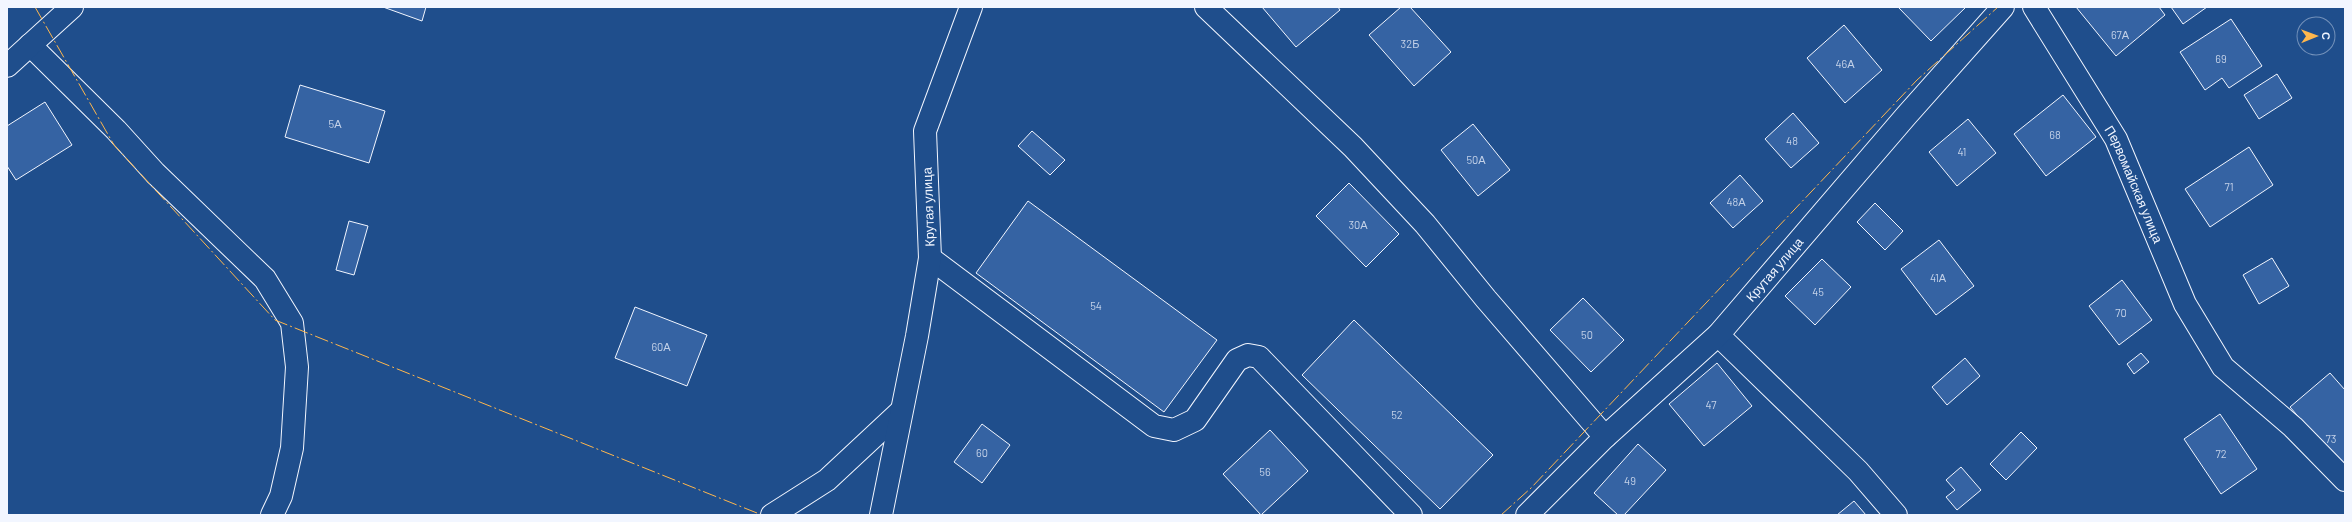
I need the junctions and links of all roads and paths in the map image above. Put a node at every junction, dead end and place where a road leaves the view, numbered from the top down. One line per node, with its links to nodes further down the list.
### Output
1 (72, 7): 6 (street)
2 (972, 7): 8 (street, Крутая улица)
3 (1206, 7): 11 (street)
4 (2004, 7): 9 (street, Крутая улица)
5 (2034, 7): 12 (street, Первомайская улица)
6 (30, 45): 7 (street); 13 (street)
7 (7, 66)
8 (930, 258): 10 (street, Крутая улица); 16 (street)
9 (1718, 335): 11 (street, Крутая улица); 18 (street)
10 (900, 412): 14 (street); 15 (street, Крутая улица)
11 (1605, 437): 17 (street, Крутая улица)
12 (2345, 480)
13 (272, 515)
14 (772, 515)
15 (881, 515)
16 (1411, 515)
17 (1527, 515)
18 (1896, 515)

